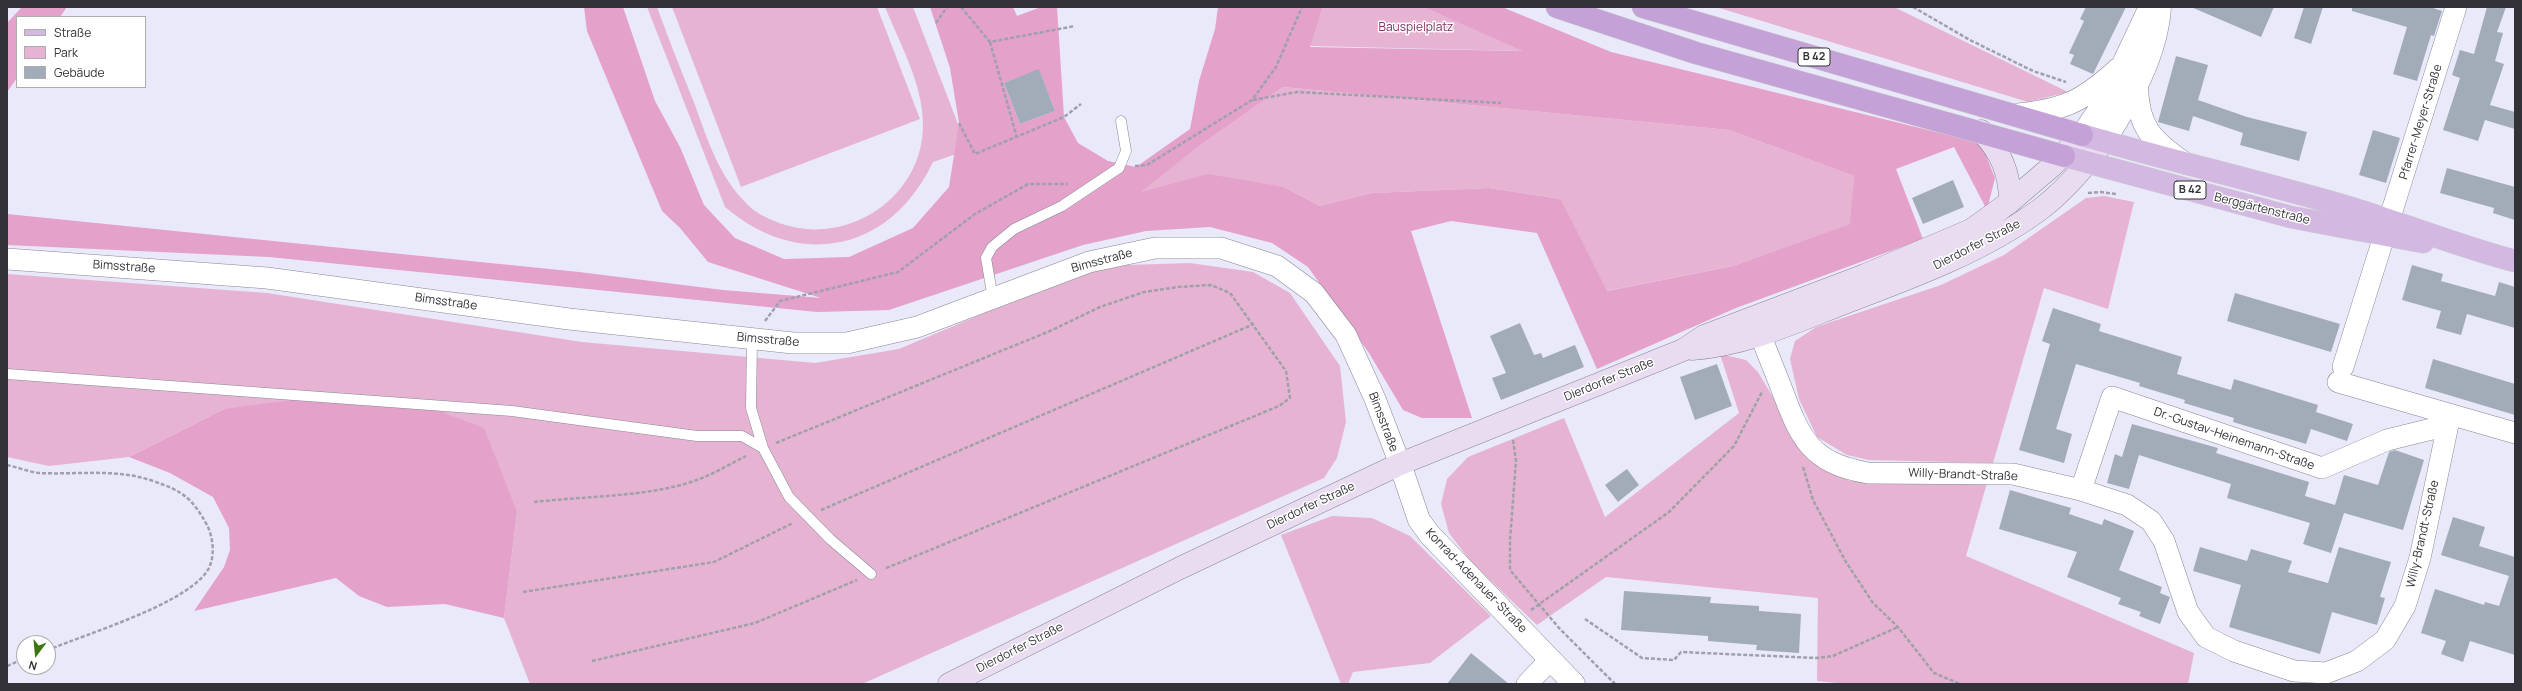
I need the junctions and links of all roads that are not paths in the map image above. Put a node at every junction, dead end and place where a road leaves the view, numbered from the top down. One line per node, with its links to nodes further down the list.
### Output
1 (1557, 7): 10 (highway, B 42)
2 (1644, 7): 8 (highway, B 42)
3 (2150, 7): 6 (street, Dierdorfer Straße)
4 (2160, 7): 7 (street, Dierdorfer Straße)
5 (2456, 7): 17 (street, Pfarrer-Meyer-Straße)
6 (2123, 65): 8 (street); 11 (street, Dierdorfer Straße)
7 (2137, 87): 12 (street, Dierdorfer Straße); 15 (street)
8 (2014, 115): 11 (highway, B 42)
9 (1121, 121): 20 (lane)
10 (1981, 131): 13 (highway, B 42); 16 (main road)
11 (2082, 135): 12 (main road, Berggärtenstraße / B 42); 13 (main road, Dierdorfer Straße)
12 (2104, 141): 14 (main road, Dierdorfer Straße); 15 (main road, Berggärtenstraße / B 42)
13 (2064, 156): 14 (main road, Berggärtenstraße / B 42); 16 (main road, Dierdorfer Straße)
14 (2089, 163): 17 (main road, Berggärtenstraße / B 42); 21 (main road, Dierdorfer Straße)
15 (2185, 163): 17 (main road, Berggärtenstraße / B 42)
16 (2010, 202): 21 (main road, Dierdorfer Straße)
17 (2388, 228): 19 (main road, Berggärtenstraße / B 42); 24 (street)
18 (7, 259): 22 (street, Bimsstraße)
19 (2515, 261)
20 (993, 299): 22 (street, Bimsstraße); 27 (street, Bimsstraße)
21 (1757, 326): 27 (main road, Dierdorfer Straße); 28 (street, Willy-Brandt-Straße)
22 (752, 338): 26 (lane)
23 (7, 374): 26 (lane)
24 (2449, 420): 25 (street); 28 (street, Dr.-Gustav-Heinemann-Straße); 28 (street, Willy-Brandt-Straße)
25 (2515, 433)
26 (763, 448): 29 (lane)
27 (1400, 464): 30 (street, Konrad-Adenauer-Straße); 31 (main road, Dierdorfer Straße)
28 (2081, 490)
29 (871, 574)
30 (1550, 660): 32 (street); 33 (street, Konrad-Adenauer-Straße)
31 (949, 684)
32 (1527, 684)
33 (1574, 684)

